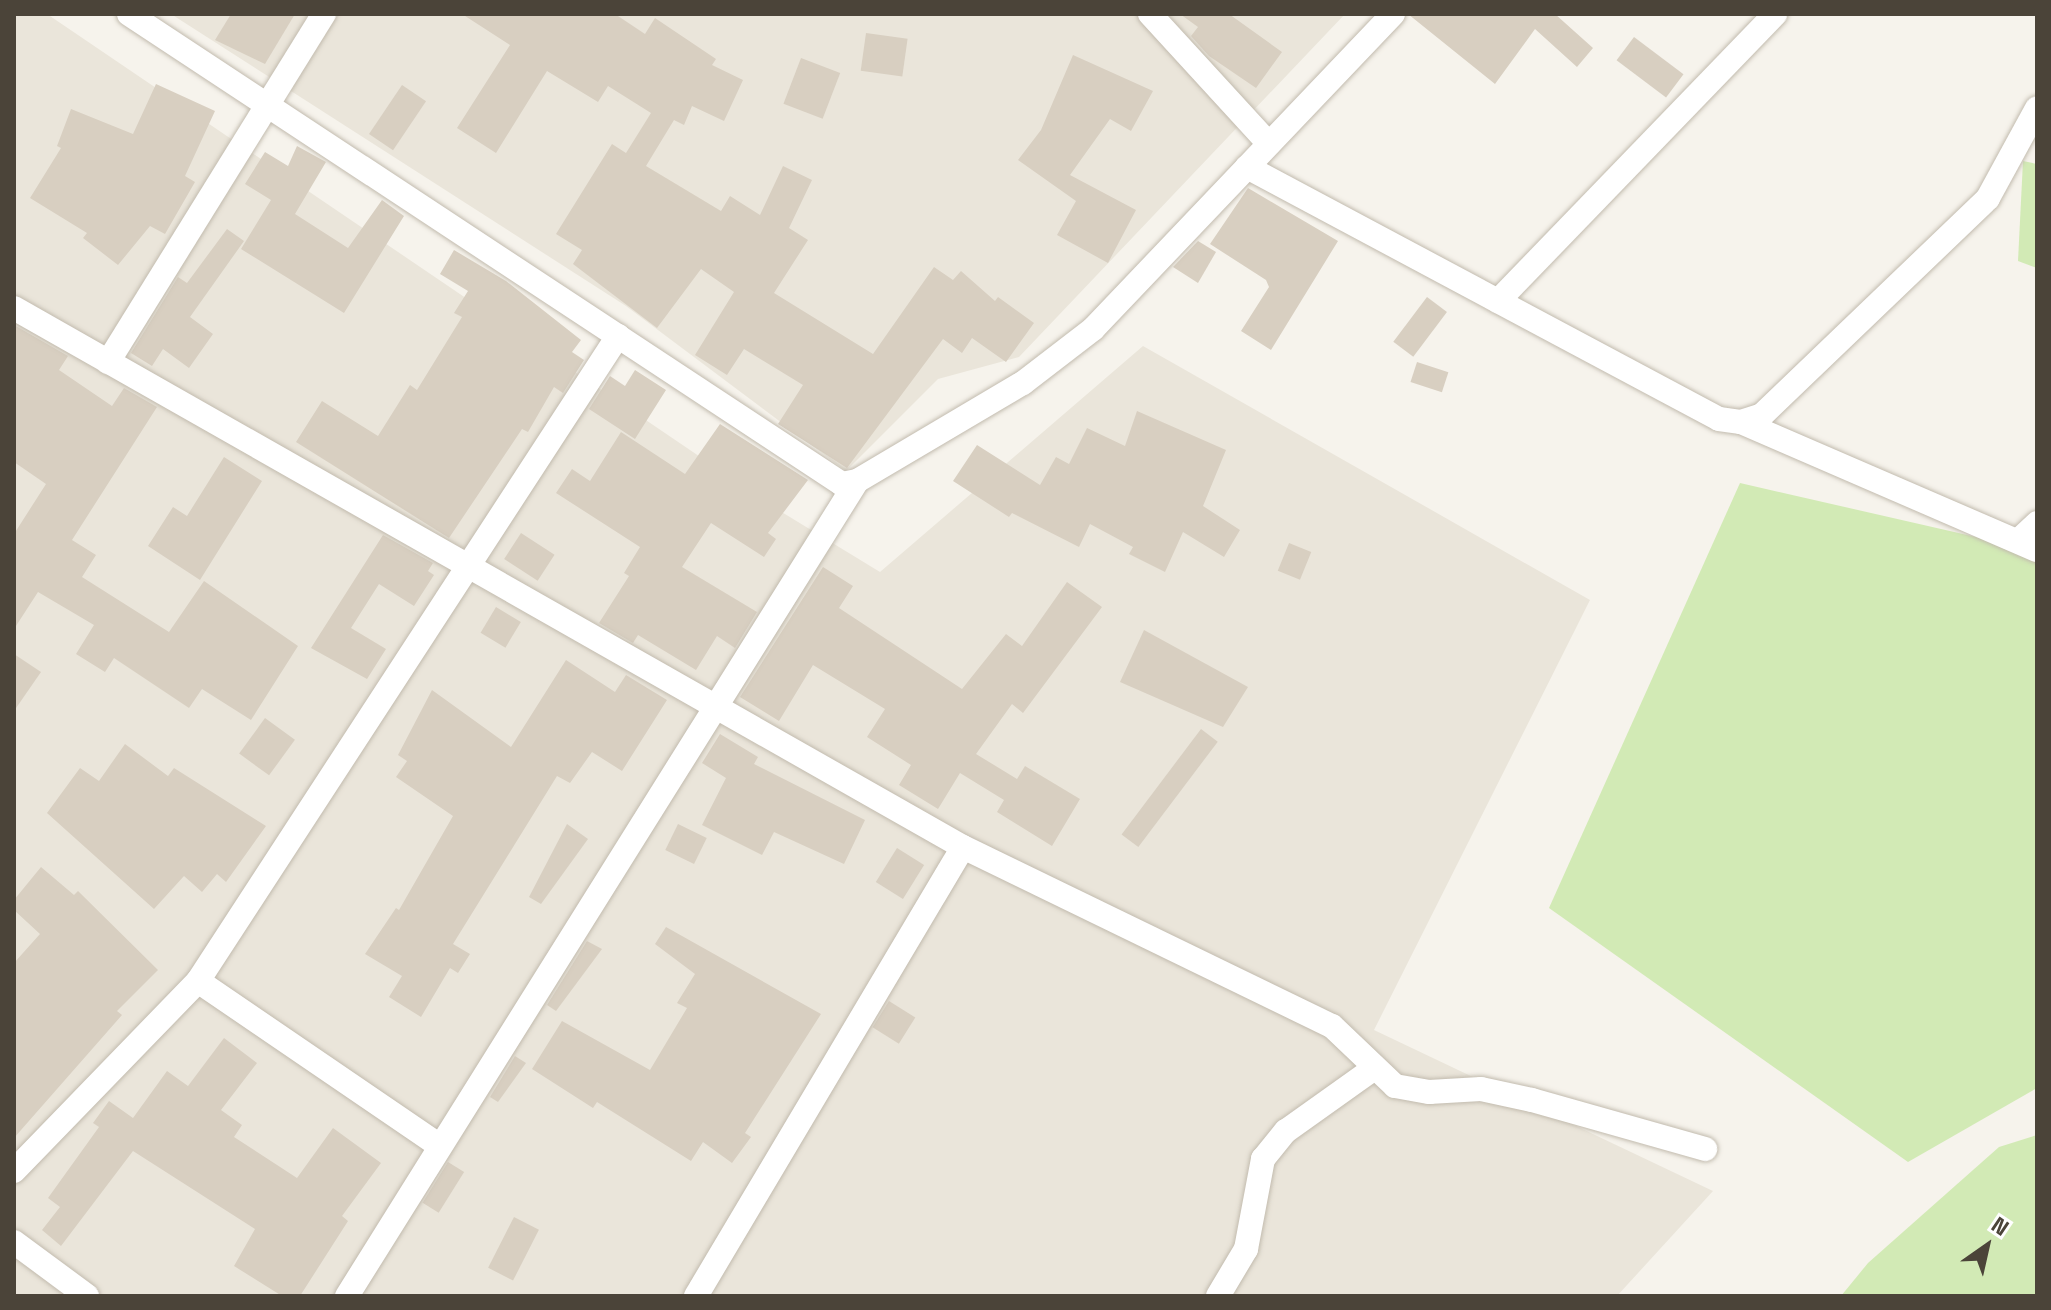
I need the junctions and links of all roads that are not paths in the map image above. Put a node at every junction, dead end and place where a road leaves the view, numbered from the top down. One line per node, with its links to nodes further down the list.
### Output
1 (129, 14): 6 (street)
2 (324, 14): 6 (street)
3 (1150, 14): 8 (street)
4 (1393, 14): 8 (street)
5 (1775, 14): 10 (street)
6 (271, 106): 12 (street); 13 (street)
7 (2037, 108): 14 (street)
8 (1269, 144): 9 (street)
9 (1247, 167): 10 (street); 15 (street)
10 (1498, 301): 14 (street)
11 (14, 308): 13 (street)
12 (618, 336): 15 (street); 17 (street)
13 (108, 362): 17 (street)
14 (1741, 422): 16 (street)
15 (857, 481): 18 (street)
16 (2031, 538)
17 (467, 565): 18 (street); 20 (street)
18 (713, 708): 19 (street); 22 (street)
19 (963, 847): 21 (street); 28 (street)
20 (198, 981): 22 (street); 24 (street)
21 (1373, 1069): 23 (street); 29 (street)
22 (438, 1145): 27 (street)
23 (1705, 1149)
24 (14, 1171)
25 (14, 1242): 26 (street)
26 (87, 1296)
27 (347, 1296)
28 (696, 1296)
29 (1218, 1296)

